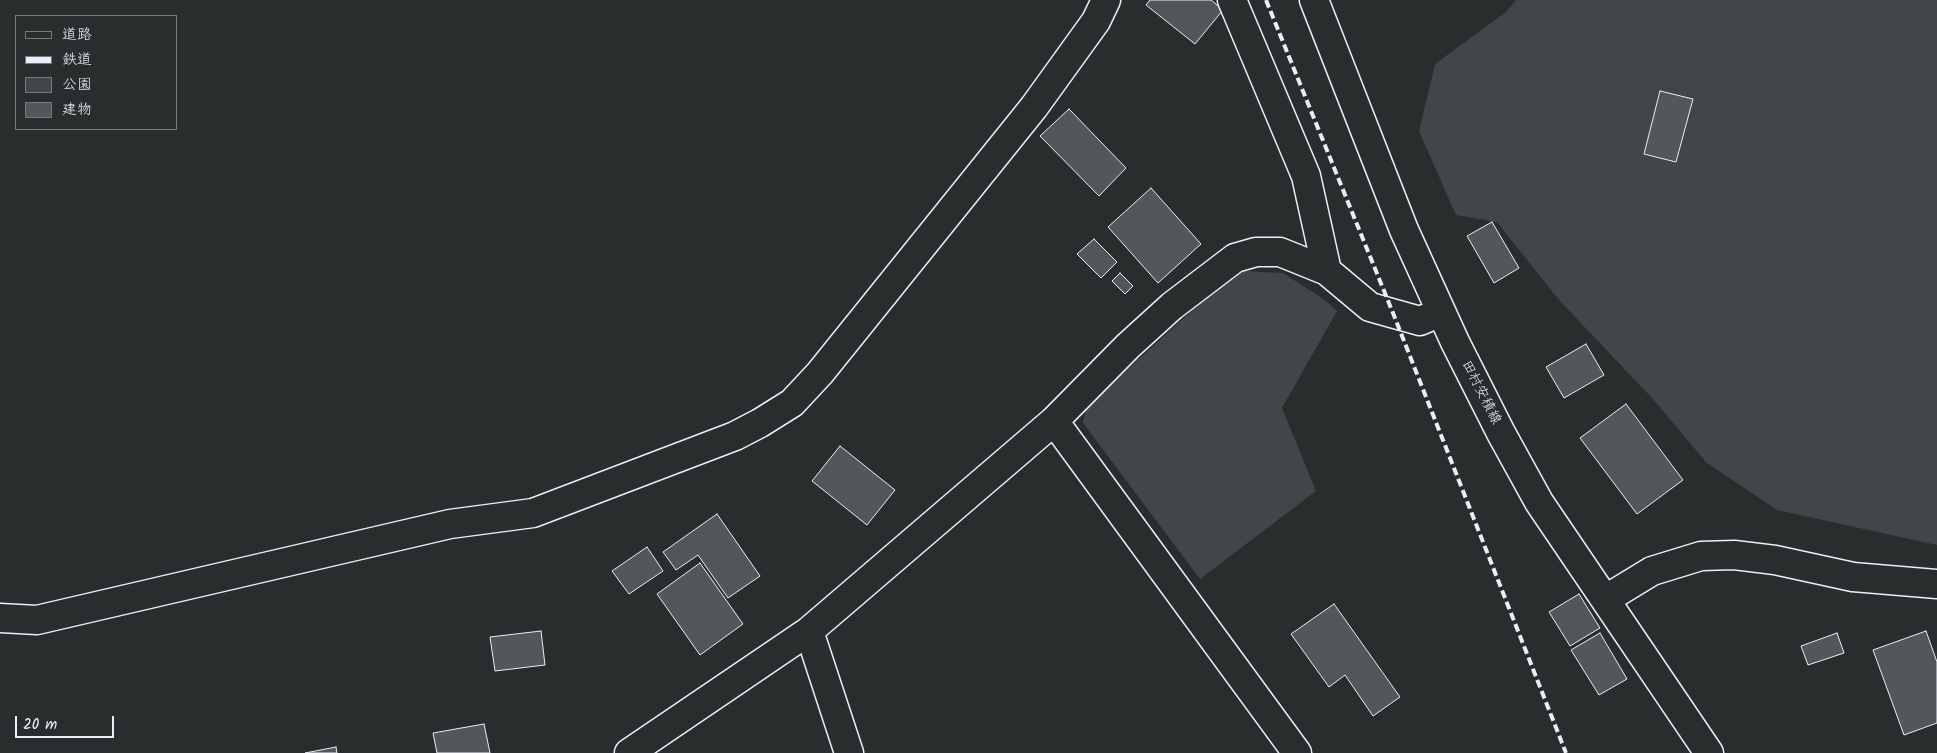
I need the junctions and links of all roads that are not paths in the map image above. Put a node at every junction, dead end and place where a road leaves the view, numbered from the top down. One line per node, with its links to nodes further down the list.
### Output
1 (1106, 0): 9 (street)
2 (1232, 0): 4 (street)
3 (1314, 0): 5 (street, 田村安積線)
4 (1327, 271): 5 (street); 6 (street)
5 (1441, 312): 8 (street, 田村安積線)
6 (1054, 421): 10 (street); 13 (street)
7 (1937, 584): 8 (street)
8 (1606, 599): 14 (street, 田村安積線)
9 (0, 618)
10 (809, 631): 11 (street); 12 (street)
11 (629, 753)
12 (850, 753)
13 (1297, 753)
14 (1709, 753)

